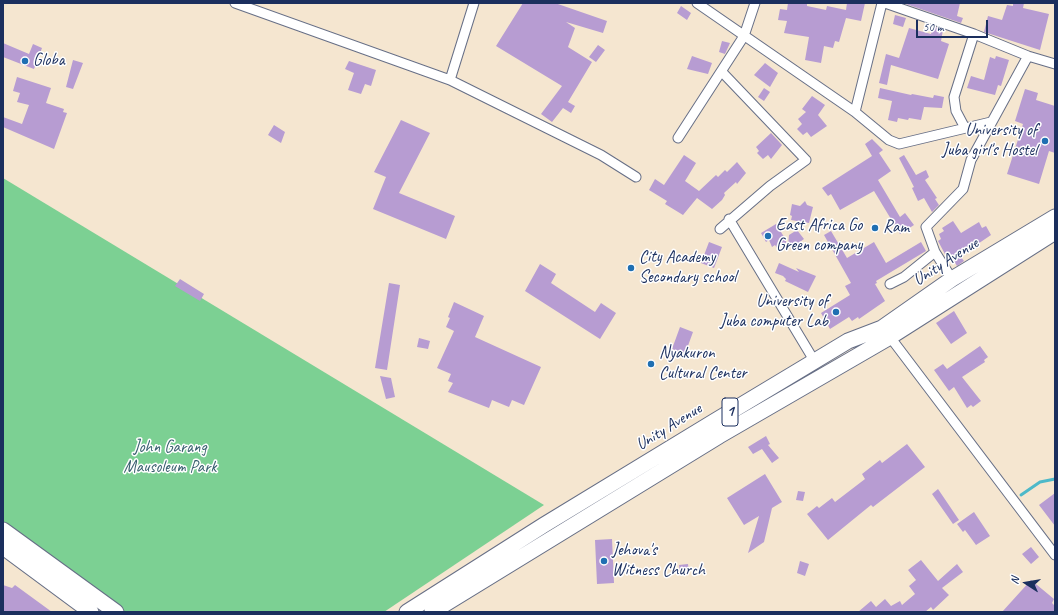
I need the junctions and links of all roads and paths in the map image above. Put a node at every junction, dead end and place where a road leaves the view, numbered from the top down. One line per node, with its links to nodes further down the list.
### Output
1 (235, 3): 12 (street)
2 (474, 3): 12 (street)
3 (697, 3): 8 (street)
4 (755, 3): 8 (street)
5 (882, 3): 13 (street)
6 (885, 3): 7 (street)
7 (974, 34): 9 (street); 15 (street)
8 (744, 36): 11 (street); 13 (street)
9 (1028, 56): 10 (street); 14 (street)
10 (1055, 64)
11 (722, 72): 16 (street); 19 (street)
12 (450, 80): 17 (street)
13 (855, 112): 15 (street)
14 (991, 122): 15 (street); 22 (street)
15 (966, 128)
16 (678, 138)
17 (636, 177)
18 (1055, 217): 23 (main road, Unity Avenue / 1)
19 (729, 220): 20 (street); 26 (street)
20 (720, 228)
21 (1055, 232): 25 (main road, Unity Avenue / 1)
22 (935, 252): 23 (street); 24 (street)
23 (952, 279): 25 (main road, Unity Avenue / 1)
24 (890, 284)
25 (886, 332): 26 (main road, Unity Avenue / 1); 29 (street); 33 (main road, Unity Avenue / 1)
26 (815, 362): 32 (main road, Unity Avenue / 1)
27 (3, 530): 31 (main road)
28 (3, 547): 30 (main road)
29 (1055, 555)
30 (91, 612)
31 (116, 612)
32 (407, 612)
33 (432, 612)

